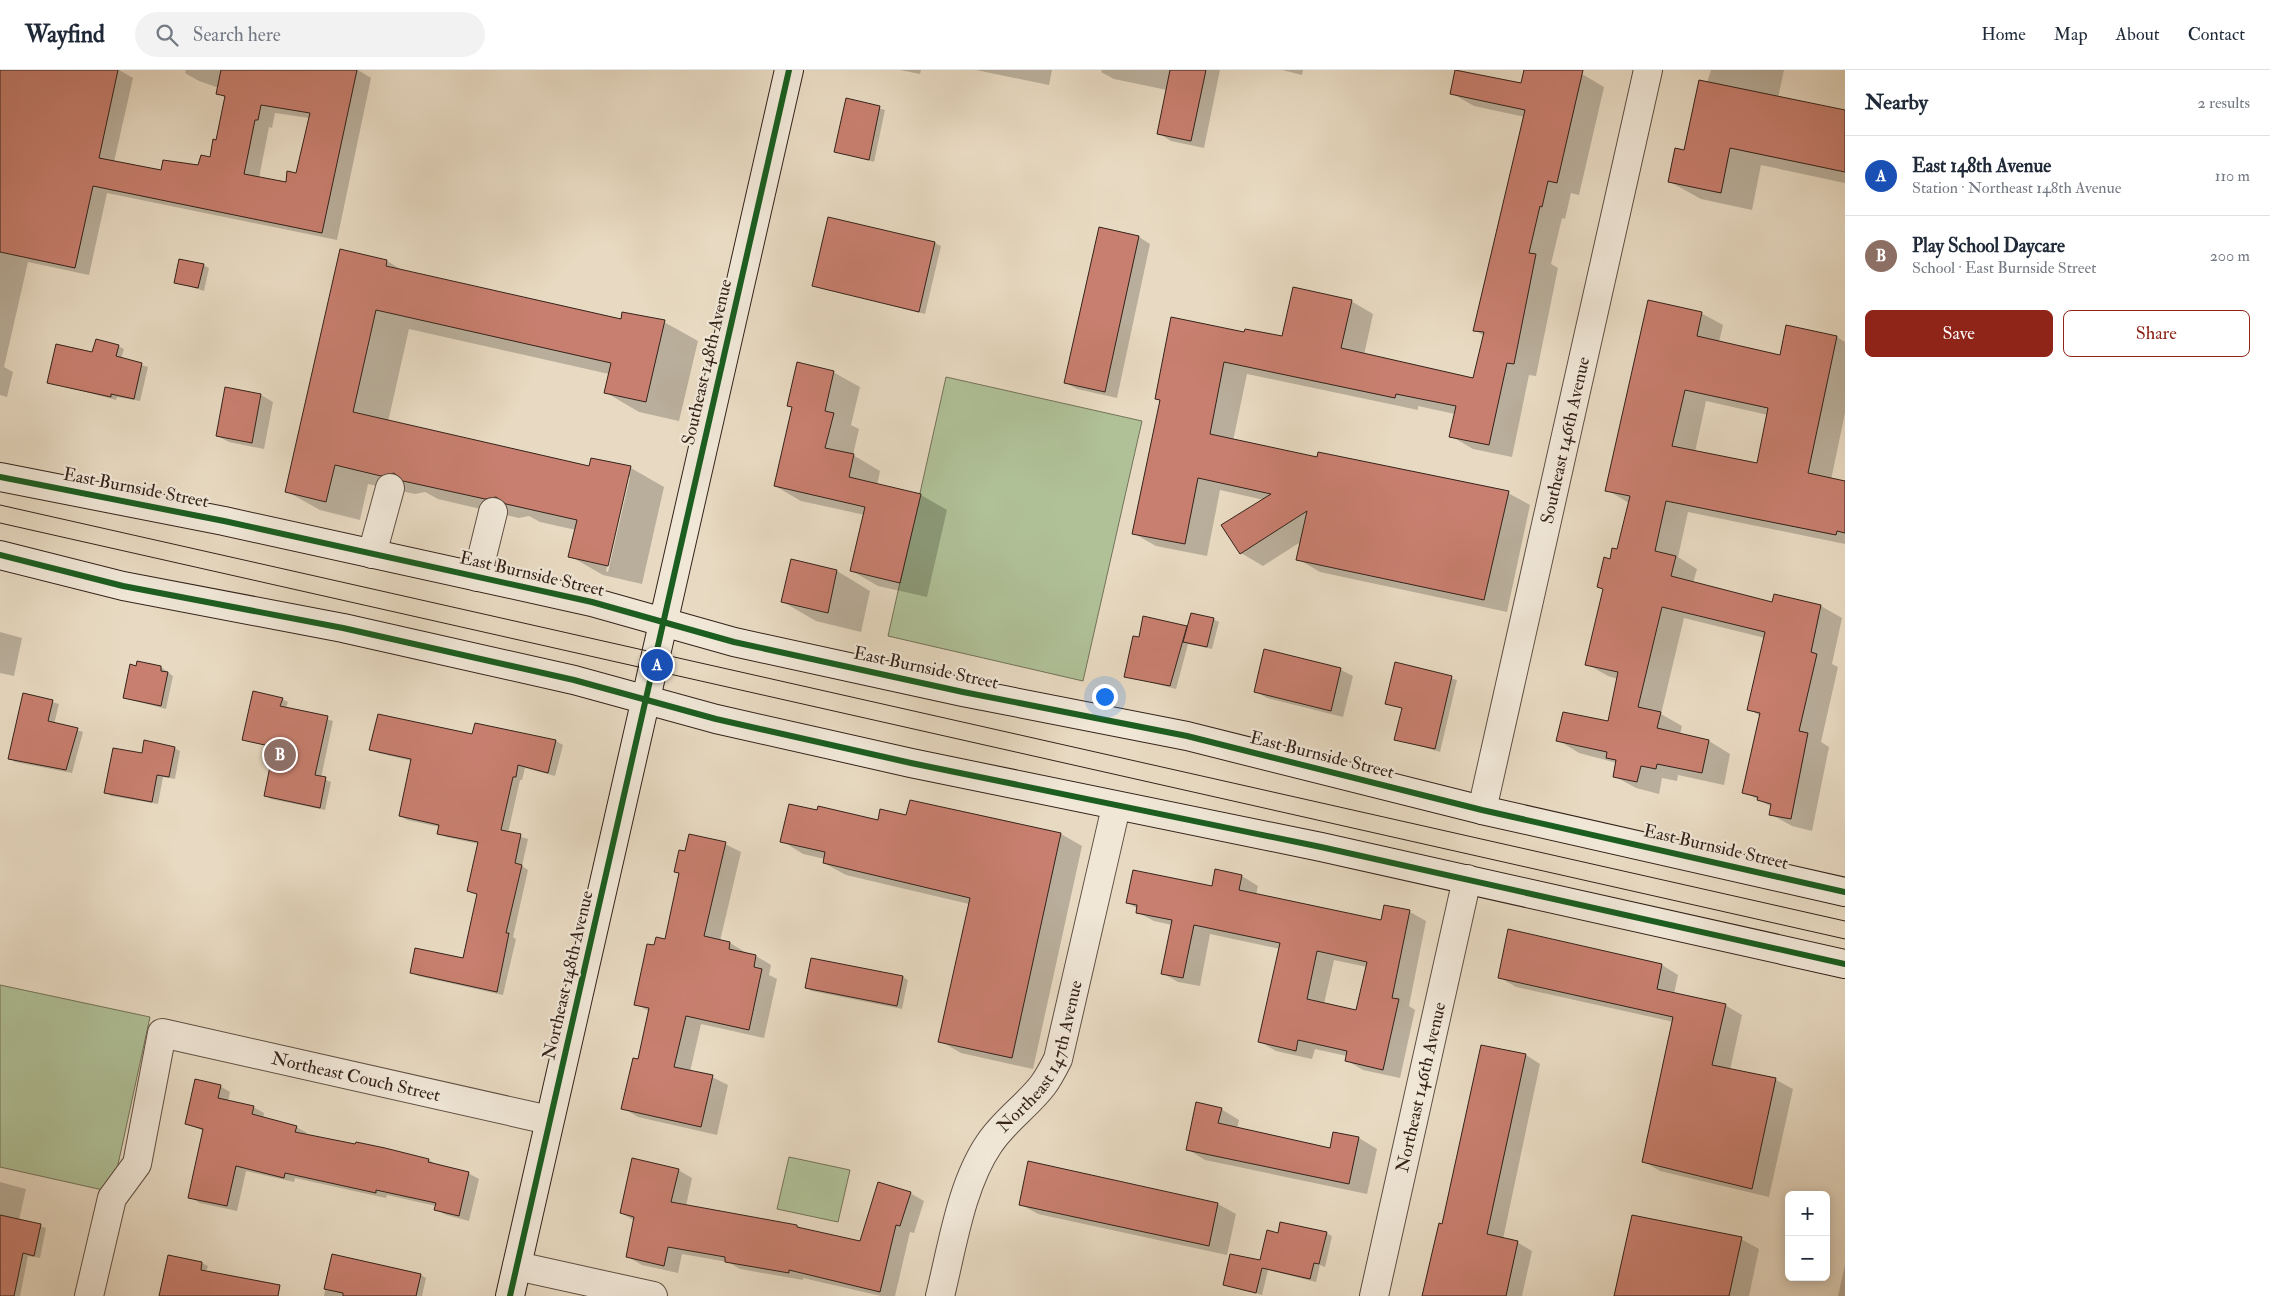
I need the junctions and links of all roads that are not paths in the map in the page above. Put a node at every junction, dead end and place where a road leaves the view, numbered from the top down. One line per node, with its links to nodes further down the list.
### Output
1 (789, 70): 9 (street, Southeast 148th Avenue)
2 (1648, 70): 13 (street, Southeast 146th Avenue)
3 (0, 477): 7 (street, East Burnside Street)
4 (390, 488): 7 (street)
5 (493, 512): 8 (street)
6 (0, 554): 11 (street)
7 (372, 554): 8 (street, East Burnside Street)
8 (477, 577): 9 (street, East Burnside Street)
9 (662, 622): 10 (street, Southeast 148th Avenue); 13 (street, East Burnside Street)
10 (654, 660): 11 (street, Northeast 148th Avenue)
11 (645, 700): 12 (street); 17 (street, Northeast 148th Avenue)
12 (1116, 807): 14 (street); 22 (street, Northeast 147th Avenue)
13 (1482, 810): 15 (street, East Burnside Street)
14 (1467, 879): 16 (street); 23 (street, Northeast 146th Avenue)
15 (1845, 892)
16 (1845, 964)
17 (549, 1120): 18 (street, Northeast 148th Avenue); 19 (street, Northeast Couch Street)
18 (517, 1266): 20 (street, Northeast 148th Avenue); 21 (street)
19 (89, 1296)
20 (510, 1296)
21 (652, 1296)
22 (940, 1296)
23 (1374, 1296)

